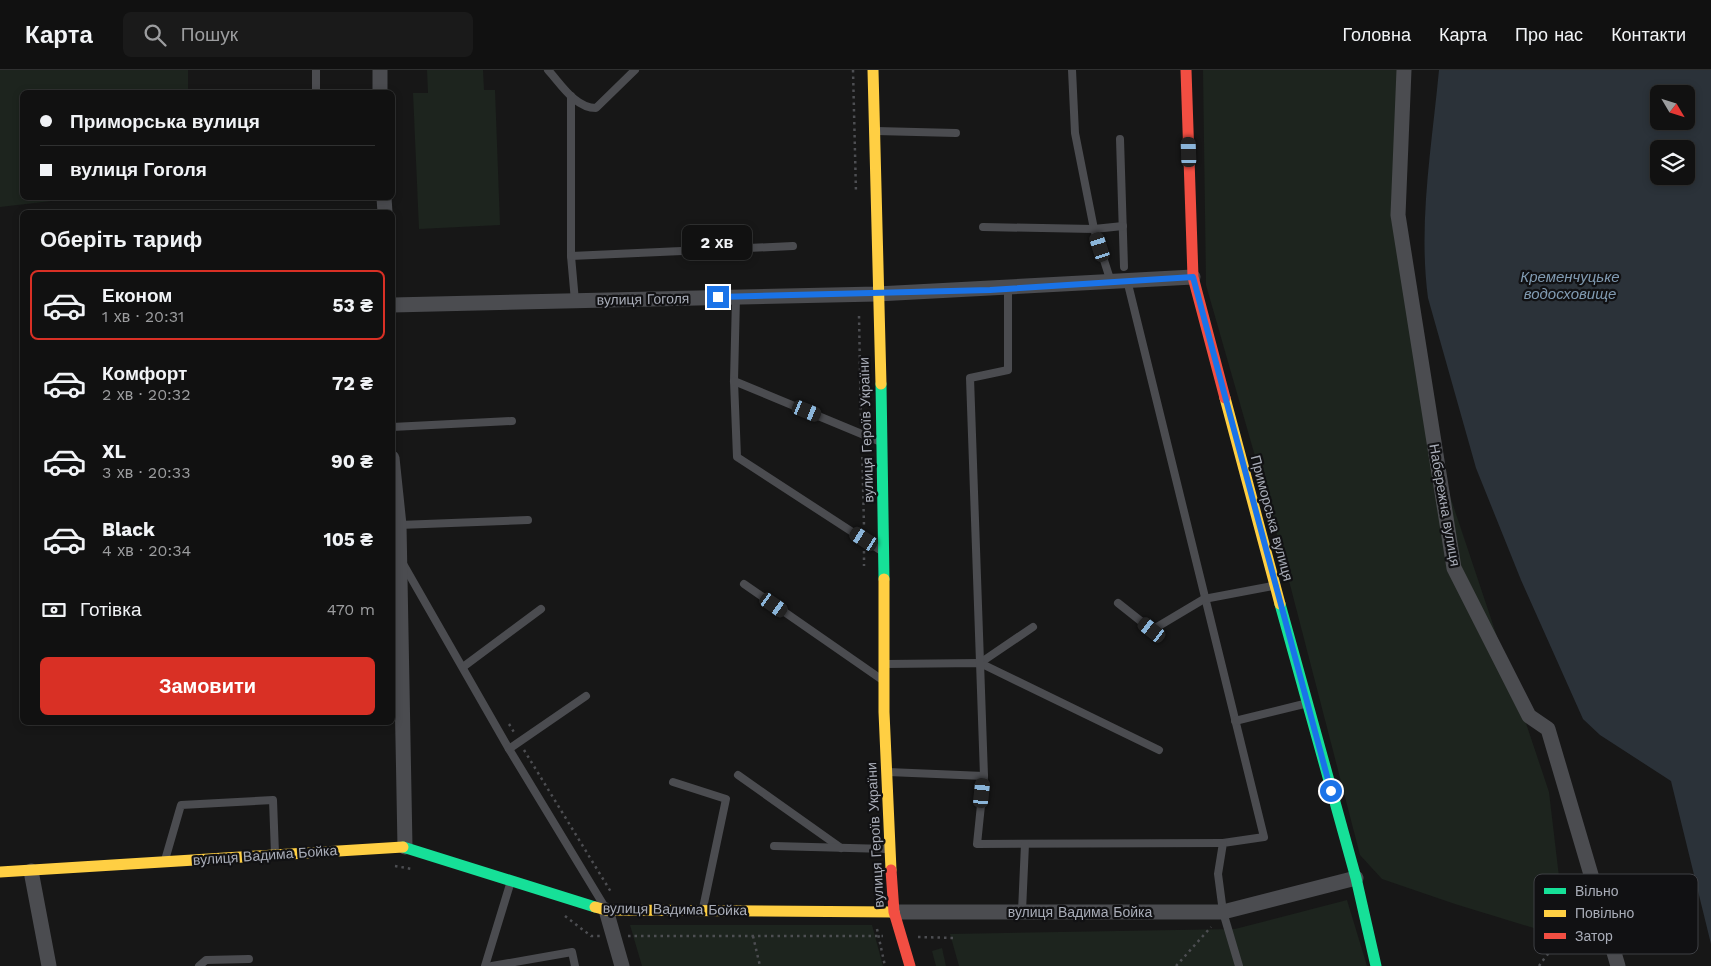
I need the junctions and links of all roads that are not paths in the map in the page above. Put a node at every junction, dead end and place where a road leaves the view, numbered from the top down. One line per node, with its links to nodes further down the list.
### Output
1 (316, 70): 9 (lane)
2 (380, 70): 10 (street)
3 (548, 70): 11 (lane)
4 (636, 70): 11 (lane)
5 (873, 70): 12 (street, вулиця Героїв України)
6 (1072, 70): 17 (lane)
7 (1186, 70): 21 (street, Приморська вулиця)
8 (1404, 70): 66 (street, Набережна вулиця)
9 (316, 90)
10 (380, 90)
11 (571, 96): 19 (lane)
12 (876, 131): 13 (lane); 24 (street, вулиця Героїв України)
13 (956, 133)
14 (1120, 139): 15 (lane)
15 (1123, 226): 17 (lane); 20 (lane)
16 (983, 227): 17 (lane)
17 (1094, 229): 22 (lane)
18 (794, 246): 19 (lane)
19 (572, 256): 26 (lane)
20 (1125, 274): 21 (street, вулиця Гоголя); 22 (street, вулиця Гоголя); 39 (lane)
21 (1193, 277): 38 (street, Приморська вулиця)
22 (1111, 282): 23 (street, вулиця Гоголя)
23 (1008, 289): 24 (street, вулиця Гоголя); 43 (lane)
24 (876, 294): 25 (street, вулиця Гоголя); 31 (street, вулиця Героїв України)
25 (736, 297): 26 (street, вулиця Гоголя); 28 (lane)
26 (575, 301): 27 (street, вулиця Гоголя)
27 (395, 305)
28 (734, 381): 31 (lane); 35 (lane)
29 (512, 421): 30 (lane)
30 (395, 427)
31 (883, 442): 35 (street, вулиця Героїв України)
32 (395, 492): 34 (street)
33 (528, 520): 34 (lane)
34 (398, 526): 36 (street)
35 (884, 552): 44 (street, вулиця Героїв України)
36 (395, 554): 45 (lane); 59 (street)
37 (744, 584): 46 (lane)
38 (1275, 586): 39 (lane); 48 (street, Приморська вулиця)
39 (1204, 599): 40 (lane); 49 (lane)
40 (1118, 603)
41 (541, 609): 45 (lane)
42 (1033, 627): 43 (lane)
43 (980, 663): 44 (lane); 51 (lane); 54 (lane)
44 (884, 664): 46 (street, вулиця Героїв України)
45 (462, 667): 50 (lane)
46 (884, 682): 52 (street, вулиця Героїв України)
47 (586, 696): 50 (lane)
48 (1306, 703): 49 (lane); 67 (street, Приморська вулиця)
49 (1235, 721): 56 (lane)
50 (509, 749): 69 (lane)
51 (1159, 750)
52 (886, 772): 54 (lane); 61 (street, вулиця Героїв України)
53 (738, 775): 60 (lane)
54 (984, 776): 57 (lane)
55 (673, 782): 70 (lane)
56 (1223, 843): 57 (lane); 73 (lane)
57 (1025, 844): 71 (lane)
58 (774, 846): 60 (lane)
59 (405, 847): 62 (street, вулиця Вадима Бойка); 68 (street, вулиця Вадима Бойка)
60 (841, 848): 61 (lane)
61 (889, 849): 72 (street, вулиця Героїв України)
62 (275, 854): 63 (street, вулиця Вадима Бойка); 63 (lane)
63 (165, 862): 64 (street, вулиця Вадима Бойка)
64 (31, 871): 65 (street, вулиця Вадима Бойка); 76 (street)
65 (0, 872)
66 (1591, 874)
67 (1356, 878): 73 (street, вулиця Вадима Бойка); 84 (street, Приморська вулиця)
68 (512, 879): 69 (street, вулиця Вадима Бойка); 78 (lane)
69 (606, 910): 70 (street, вулиця Вадима Бойка); 81 (street)
70 (702, 910): 72 (street, вулиця Вадима Бойка)
71 (1022, 911): 72 (street, вулиця Вадима Бойка); 73 (street, вулиця Вадима Бойка)
72 (894, 912): 82 (street, вулиця Героїв України)
73 (1223, 912): 83 (lane)
74 (1614, 954): 85 (street, Набережна вулиця)
75 (248, 959): 77 (lane)
76 (49, 966)
77 (199, 966)
78 (485, 966)
79 (492, 966): 80 (lane)
80 (575, 966)
81 (622, 966)
82 (910, 966)
83 (1238, 966)
84 (1376, 966)
85 (1618, 966)

